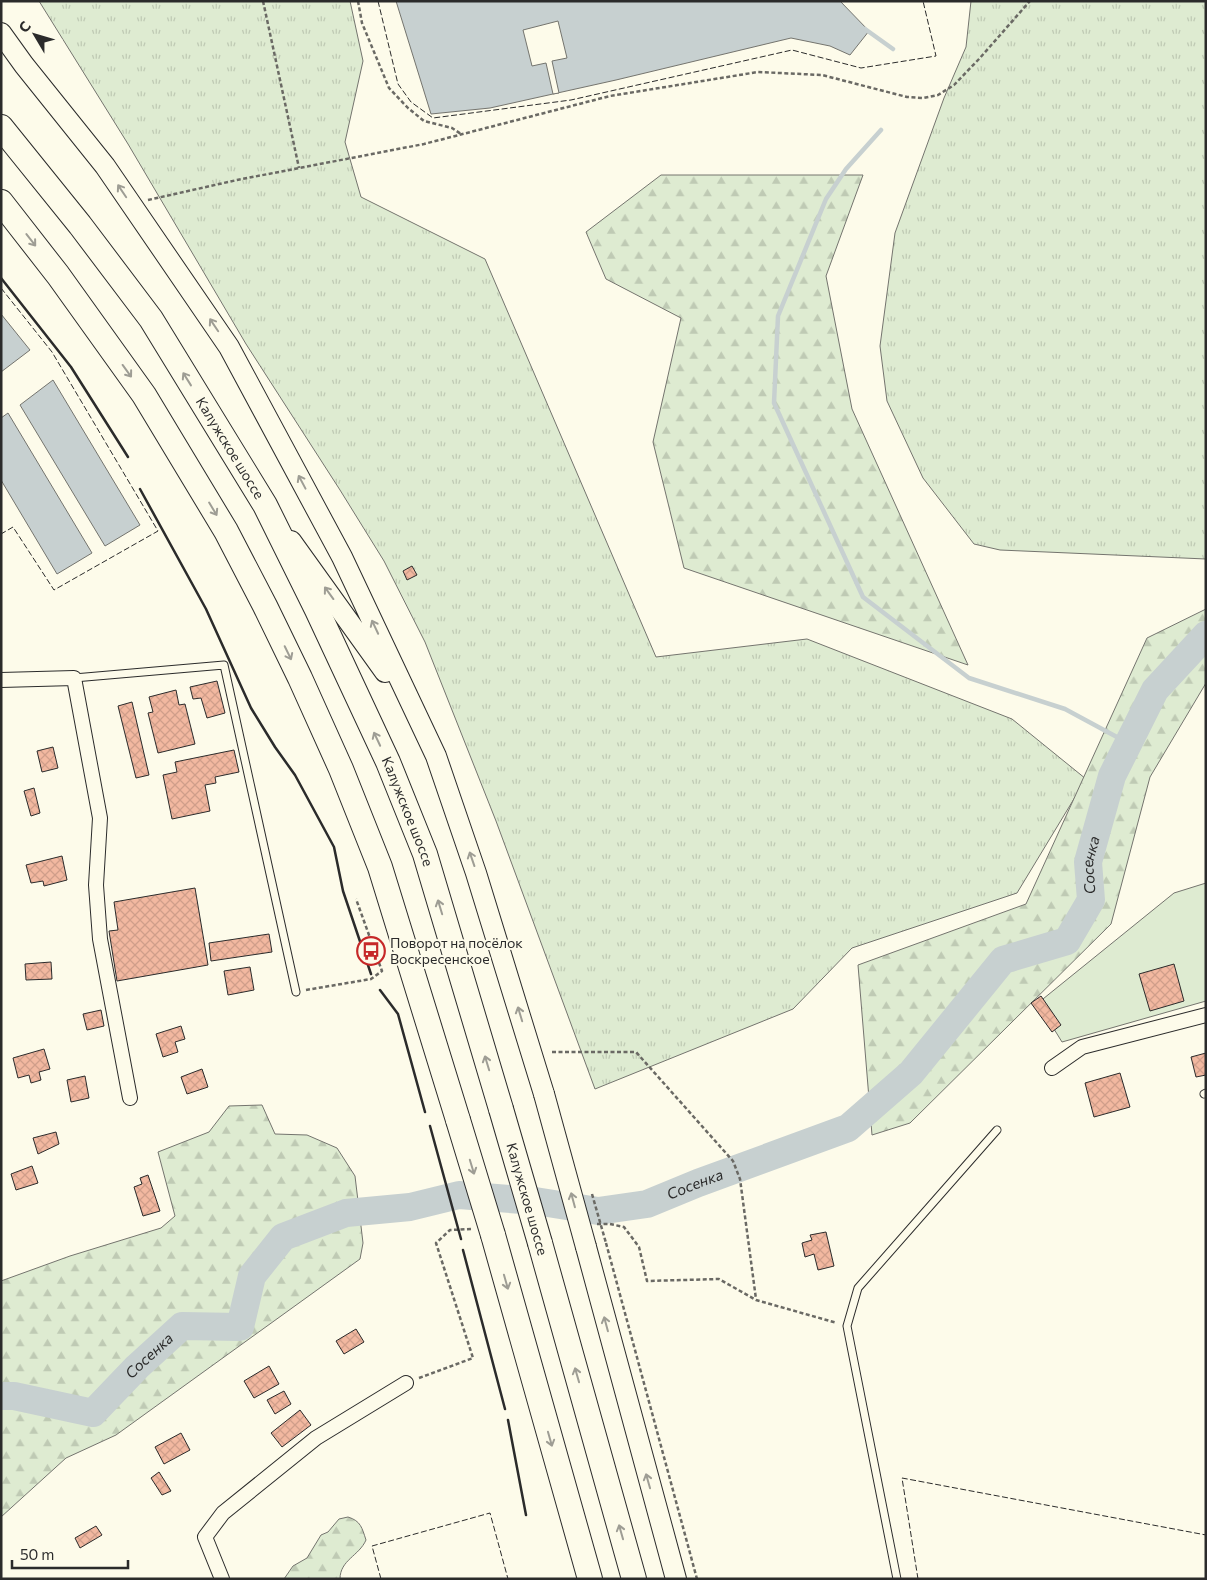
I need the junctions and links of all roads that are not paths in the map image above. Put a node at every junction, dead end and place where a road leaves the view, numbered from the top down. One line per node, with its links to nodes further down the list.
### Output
1 (1, 33): 7 (main road, one-way to 1)
2 (1, 127): 4 (highway, Калужское шоссе, one-way to 2)
3 (1, 202): 15 (highway, one-way to 15, bridge)
4 (265, 505): 7 (main road, one-way to 4); 16 (highway, Калужское шоссе, one-way to 4, bridge)
5 (74, 678): 6 (street); 8 (lane); 11 (street)
6 (1, 680)
7 (418, 718): 17 (main road, one-way to 7, bridge)
8 (296, 992)
9 (1206, 1015): 10 (street)
10 (1052, 1068)
11 (130, 1098)
12 (997, 1130): 18 (lane)
13 (406, 1383): 14 (street)
14 (222, 1579)
15 (590, 1579)
16 (634, 1579)
17 (676, 1579)
18 (897, 1579)

